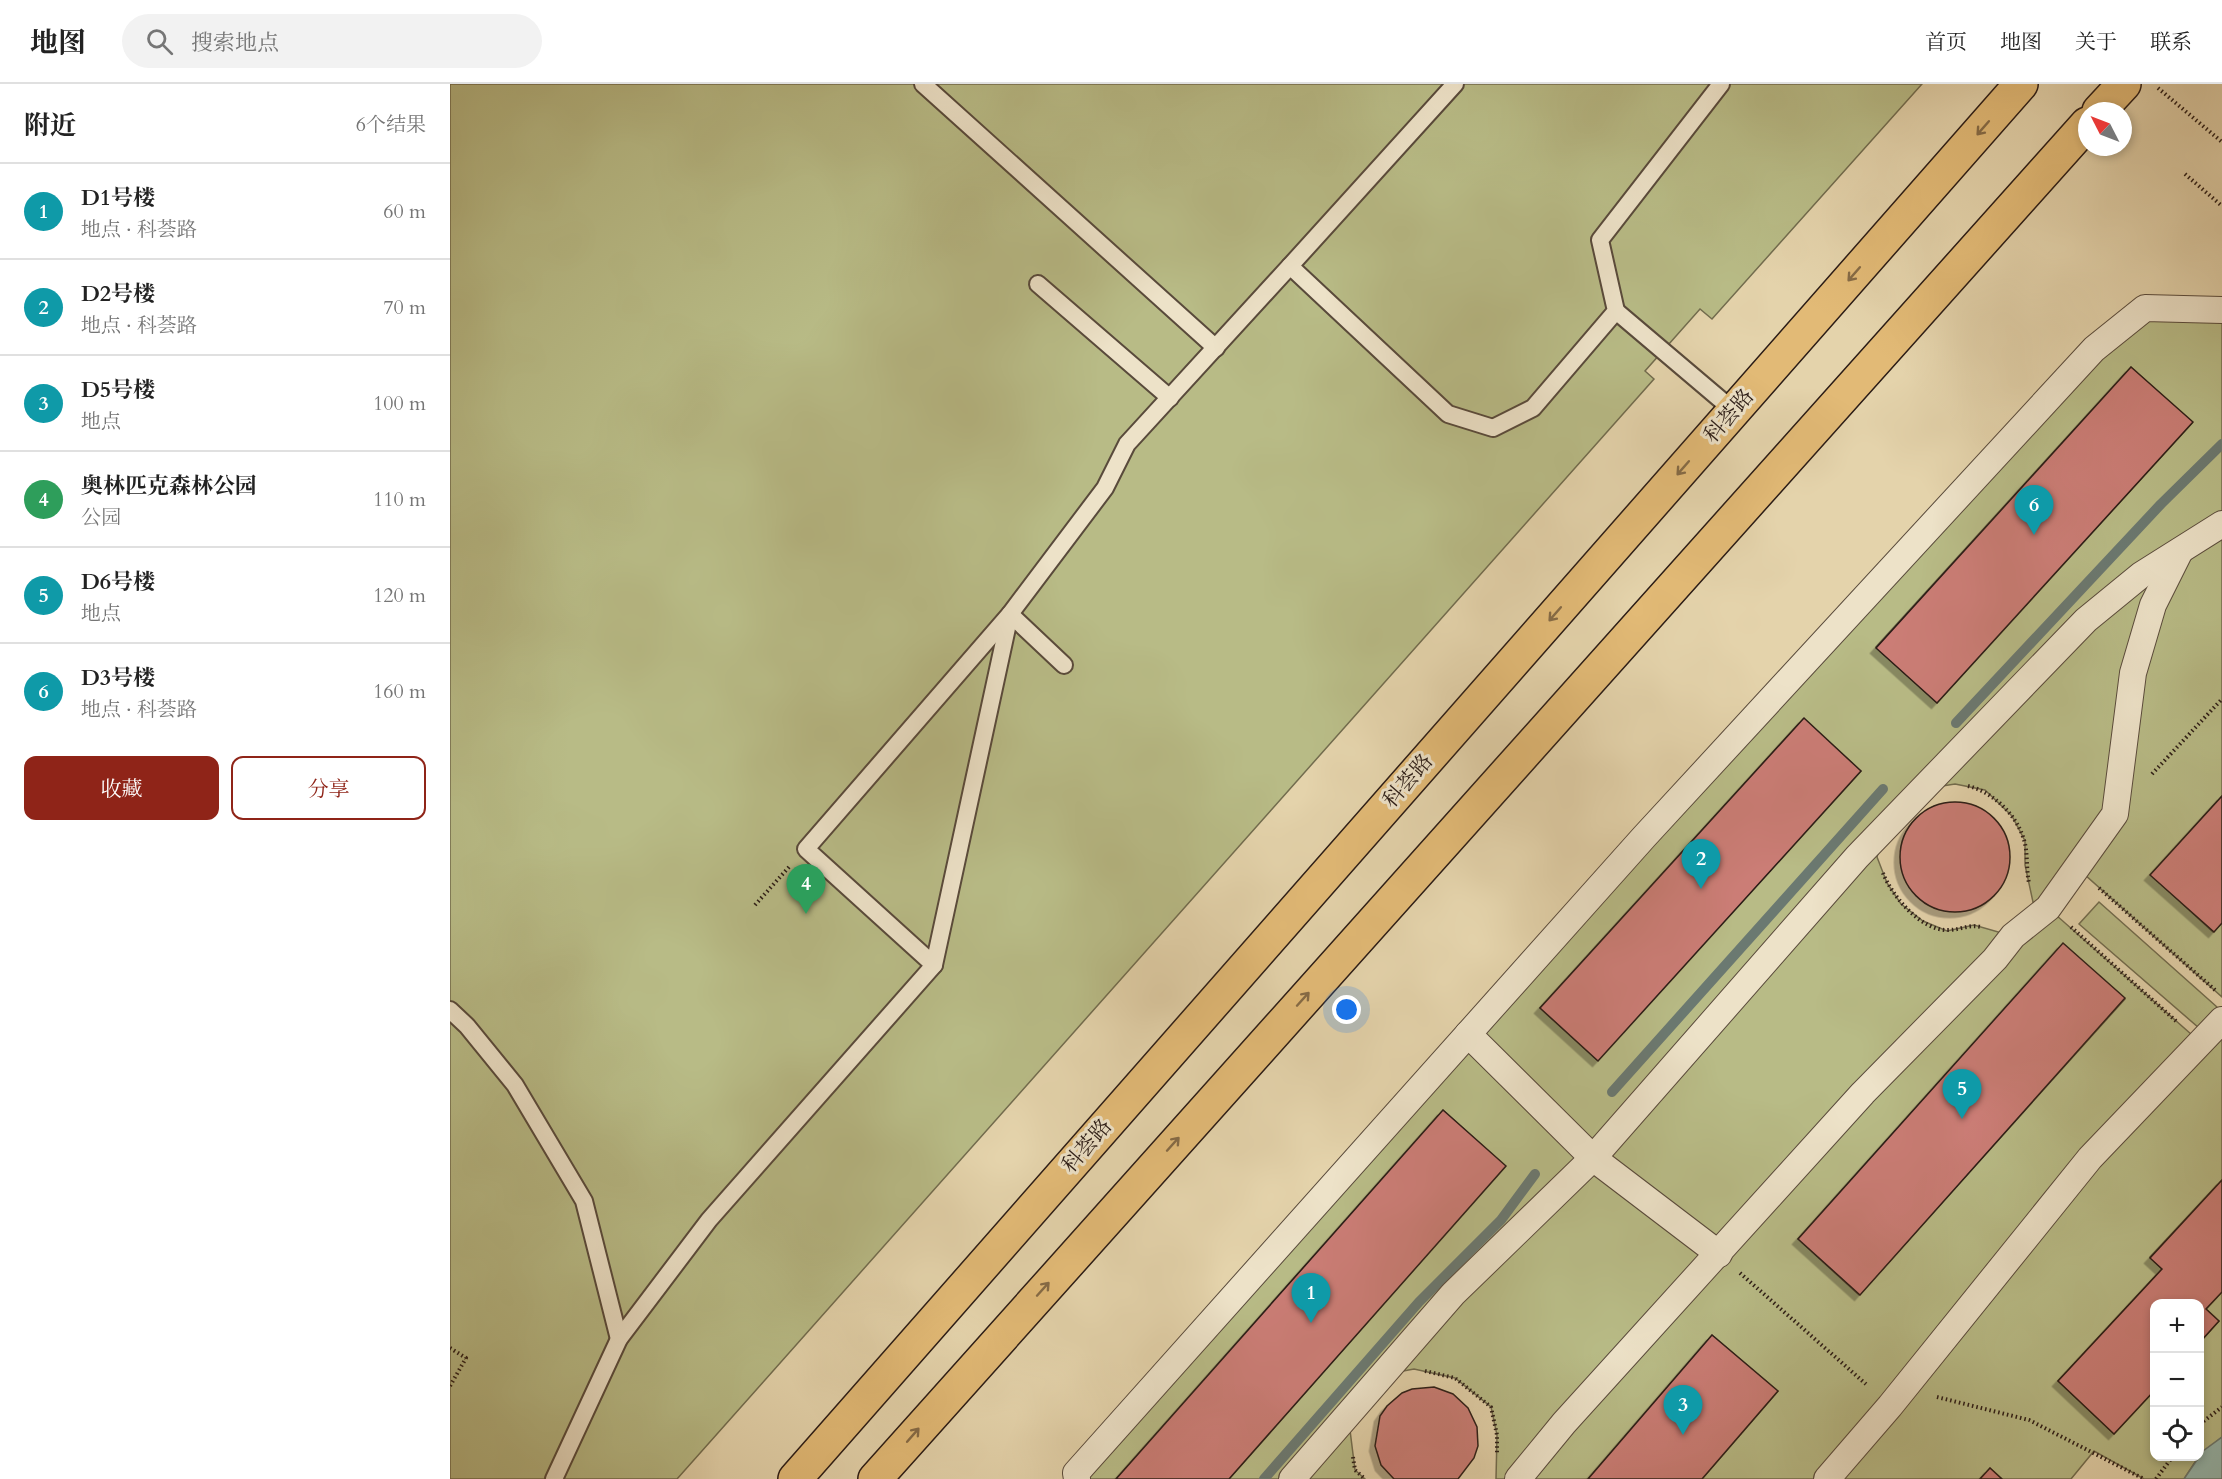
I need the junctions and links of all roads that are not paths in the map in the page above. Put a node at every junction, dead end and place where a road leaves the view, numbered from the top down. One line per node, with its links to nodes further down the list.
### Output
1 (923, 84): 12 (lane)
2 (1455, 84): 8 (lane)
3 (1721, 84): 11 (lane)
4 (2021, 84): 14 (main road, 科荟路, one-way to 14)
5 (2124, 84): 6 (main road)
6 (2107, 102)
7 (2078, 134): 28 (main road, one-way to 7)
8 (1290, 266): 11 (lane); 12 (lane)
9 (1038, 284): 13 (lane)
10 (2222, 310): 22 (street)
11 (1616, 311): 14 (lane)
12 (1216, 348): 13 (lane)
13 (1170, 398): 17 (lane)
14 (1734, 411): 27 (main road, 科荟路, one-way to 27)
15 (2222, 524): 16 (street)
16 (2180, 551): 23 (street); 24 (street)
17 (1010, 614): 18 (lane); 19 (lane); 19 (lane)
18 (1064, 666)
19 (934, 965): 25 (lane)
20 (450, 1010): 25 (lane)
21 (2222, 1020): 32 (street)
22 (1468, 1034): 23 (street); 29 (street)
23 (1593, 1158): 24 (street); 30 (street)
24 (1719, 1254): 31 (street)
25 (619, 1339): 26 (lane)
26 (554, 1479)
27 (795, 1479)
28 (875, 1479)
29 (1077, 1479)
30 (1292, 1479)
31 (1518, 1479)
32 (1827, 1479)

